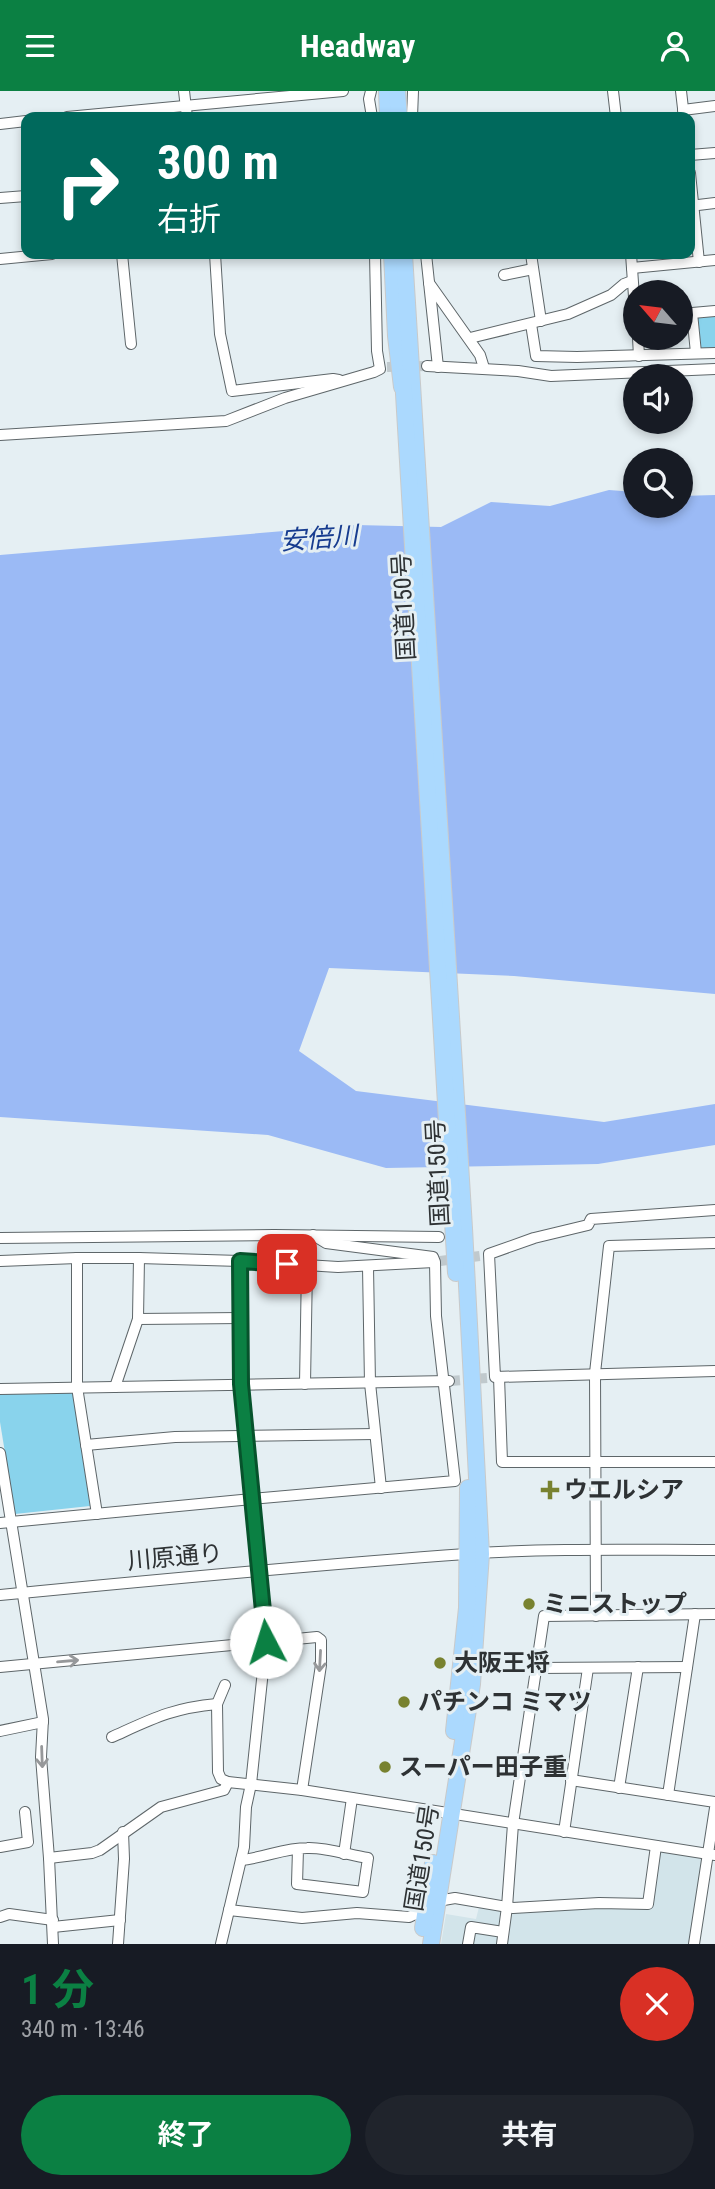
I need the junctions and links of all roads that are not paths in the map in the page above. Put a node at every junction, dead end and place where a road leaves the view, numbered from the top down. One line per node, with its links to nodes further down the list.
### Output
1 (184, 91): 9 (street)
2 (343, 91): 9 (street)
3 (370, 91): 10 (street)
4 (391, 91): 11 (highway)
5 (413, 91): 12 (street)
6 (613, 91): 13 (street)
7 (681, 91): 14 (street)
8 (715, 106): 15 (street)
9 (186, 112)
10 (371, 112)
11 (393, 112)
12 (412, 112)
13 (615, 112)
14 (683, 112)
15 (688, 112)
16 (21, 122): 17 (street)
17 (0, 124)
18 (715, 153): 19 (street)
19 (695, 155)
20 (21, 196): 21 (street)
21 (0, 198)
22 (715, 203): 23 (street)
23 (695, 205)
24 (695, 234): 38 (street)
25 (21, 257): 26 (street)
26 (0, 259)
27 (122, 259): 50 (street)
28 (215, 259): 57 (street)
29 (375, 259): 57 (street)
30 (392, 259): 58 (highway, 国道150号)
31 (398, 259): 58 (highway, 国道150号)
32 (404, 259): 58 (highway, 国道150号)
33 (410, 259): 58 (highway, 国道150号)
34 (427, 259): 43 (street)
35 (532, 259): 40 (street)
36 (631, 259): 39 (street)
37 (715, 260): 38 (street)
38 (699, 262): 39 (street)
39 (632, 268): 42 (street)
40 (533, 269): 41 (street); 47 (street)
41 (504, 275)
42 (632, 280)
43 (429, 283): 48 (street); 55 (street)
44 (623, 287): 47 (street)
45 (715, 311): 46 (street)
46 (693, 313)
47 (536, 323): 48 (street); 54 (street)
48 (470, 338): 55 (street)
49 (693, 340): 52 (street)
50 (131, 344)
51 (639, 350): 54 (street)
52 (696, 353): 53 (street); 54 (street)
53 (715, 353)
54 (639, 356)
55 (484, 368): 56 (street)
56 (715, 369)
57 (345, 382): 59 (street)
58 (409, 396): 61 (highway, 国道150号)
59 (0, 435)
60 (715, 1210): 76 (street)
61 (452, 1231): 62 (street); 96 (highway, 国道150号)
62 (313, 1235): 63 (street); 69 (street)
63 (0, 1238)
64 (715, 1243): 75 (street)
65 (77, 1258): 66 (street); 67 (street); 81 (street)
66 (139, 1258): 68 (street); 73 (street)
67 (0, 1261)
68 (240, 1261): 70 (street); 72 (street)
69 (438, 1261): 71 (street); 77 (street)
70 (307, 1266): 71 (street); 80 (street)
71 (368, 1267): 78 (street)
72 (241, 1318): 73 (street); 79 (street)
73 (138, 1319): 82 (street)
74 (715, 1371): 75 (street)
75 (595, 1373): 76 (street); 88 (street)
76 (494, 1378): 88 (street)
77 (448, 1381): 78 (street); 90 (street)
78 (370, 1383): 80 (street); 84 (street)
79 (241, 1384): 80 (street); 82 (street); 85 (street)
80 (305, 1384)
81 (77, 1387): 82 (street); 83 (street); 86 (street)
82 (115, 1387)
83 (0, 1389)
84 (375, 1434): 85 (street); 90 (street)
85 (246, 1435): 86 (street); 91 (street)
86 (86, 1445): 92 (street)
87 (0, 1453): 93 (street)
88 (595, 1462): 89 (street); 94 (street)
89 (715, 1462)
90 (381, 1488): 91 (street)
91 (253, 1499): 92 (street); 97 (street)
92 (97, 1514): 93 (street)
93 (6, 1523): 98 (street)
94 (595, 1549): 95 (street, 川原通り); 96 (street, 川原通り); 102 (street)
95 (715, 1550)
96 (474, 1554): 97 (street, 川原通り); 124 (highway, 国道150号)
97 (259, 1570): 98 (street, 川原通り); 103 (street)
98 (22, 1593): 99 (street, 川原通り); 104 (street)
99 (0, 1595)
100 (695, 1614): 101 (street); 102 (street); 107 (street)
101 (715, 1614)
102 (596, 1616): 108 (street)
103 (266, 1642): 104 (street, one-way to 103); 117 (street); 119 (street, one-way to 119)
104 (34, 1664): 105 (street); 112 (street)
105 (0, 1667)
106 (638, 1667): 107 (street); 109 (street); 118 (street)
107 (687, 1667): 120 (street)
108 (537, 1668): 109 (street); 125 (street)
109 (588, 1668): 115 (street)
110 (225, 1685): 111 (street)
111 (217, 1704): 114 (street); 116 (street)
112 (43, 1722): 113 (street); 133 (street, one-way to 133)
113 (0, 1731)
114 (112, 1737)
115 (571, 1780): 118 (street); 127 (street)
116 (228, 1782): 117 (street); 126 (street)
117 (251, 1784): 119 (street); 134 (street)
118 (619, 1788): 120 (street)
119 (302, 1790): 121 (street)
120 (668, 1795): 122 (street)
121 (352, 1798): 124 (street); 131 (street)
122 (715, 1805): 132 (street)
123 (26, 1812): 129 (street)
124 (447, 1813): 125 (street); 135 (highway, 国道150号)
125 (513, 1824): 127 (street); 136 (street)
126 (123, 1832): 133 (street); 139 (street)
127 (564, 1832): 128 (street)
128 (656, 1846): 132 (street); 136 (street)
129 (0, 1847)
130 (298, 1849): 131 (street); 131 (street); 134 (street)
131 (344, 1854)
132 (712, 1854): 149 (street)
133 (49, 1858): 140 (street)
134 (241, 1860): 137 (street)
135 (432, 1905): 136 (street); 137 (street); 145 (highway, 国道150号); 146 (highway, 国道150号)
136 (507, 1907): 141 (street)
137 (229, 1910): 144 (street)
138 (0, 1917): 140 (street)
139 (120, 1920): 140 (street); 143 (street)
140 (53, 1924): 142 (street)
141 (503, 1932): 147 (street); 148 (street)
142 (53, 1944)
143 (118, 1944)
144 (221, 1944)
145 (420, 1944)
146 (431, 1944)
147 (468, 1944)
148 (502, 1944)
149 (694, 1944)

